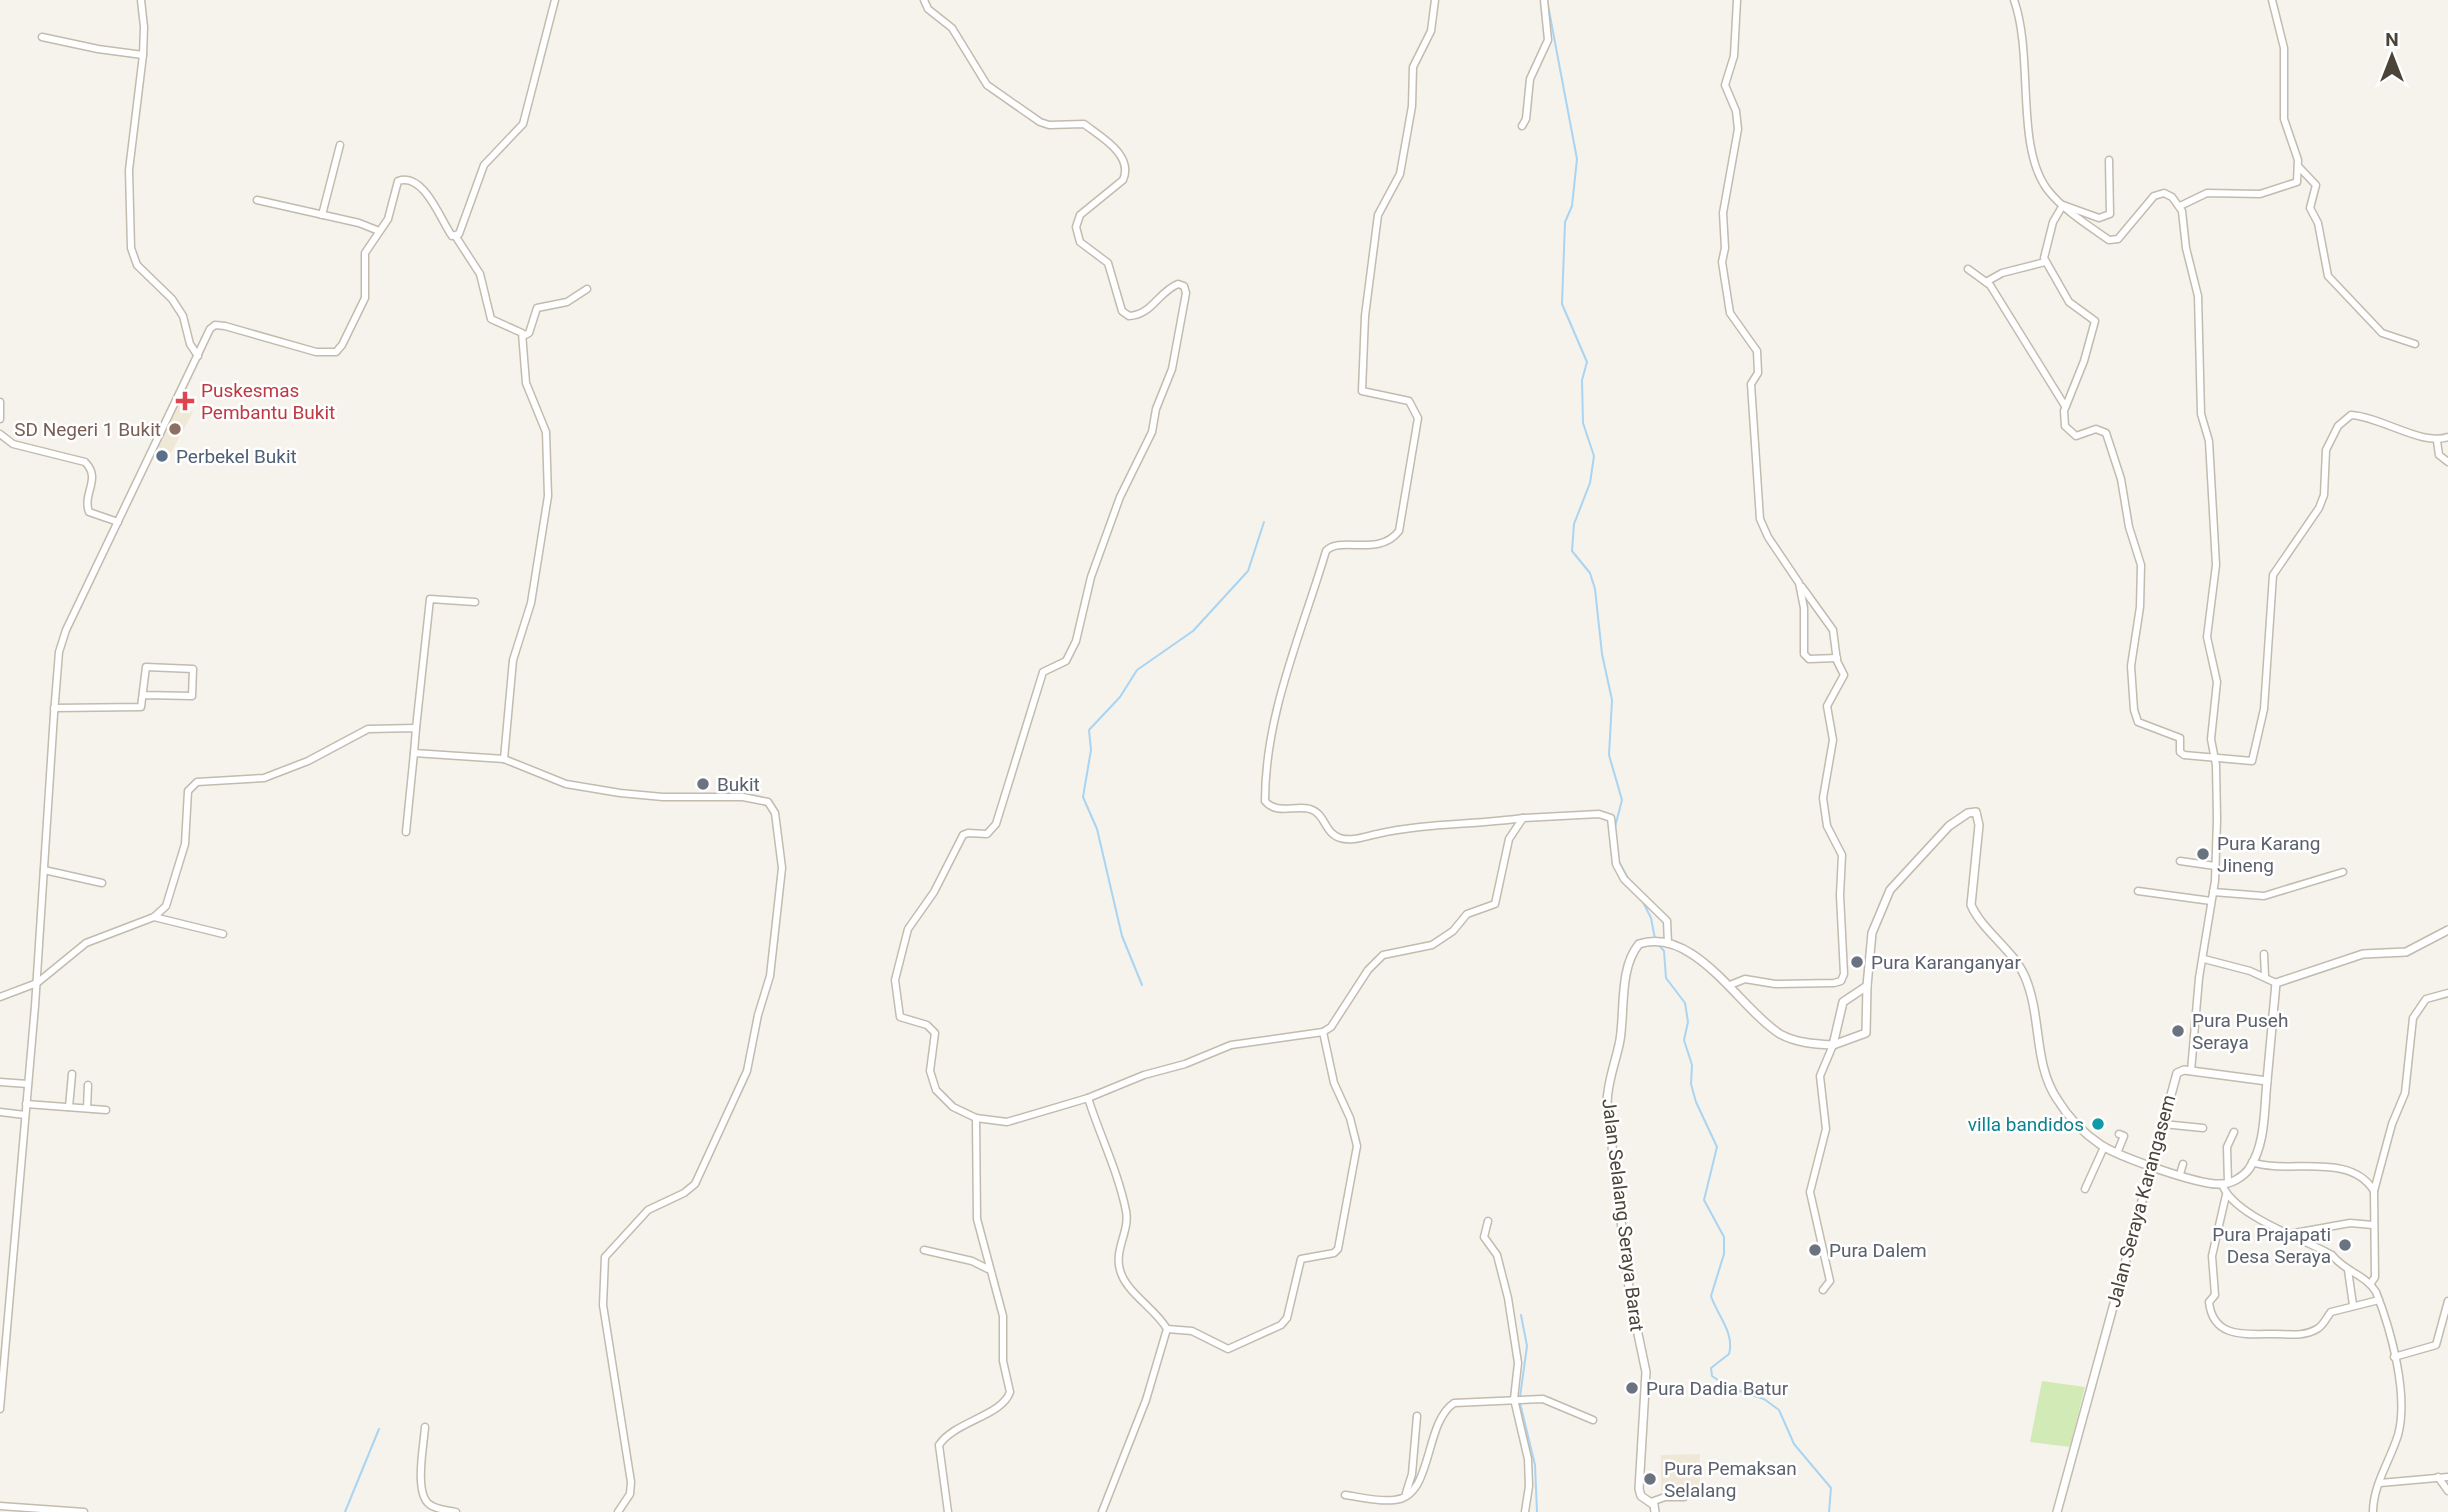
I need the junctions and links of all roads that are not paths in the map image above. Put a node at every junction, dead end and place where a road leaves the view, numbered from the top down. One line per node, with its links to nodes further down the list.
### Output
1 (141, 0): 10 (street)
2 (555, 0): 20 (street)
3 (924, 0): 83 (street)
4 (1435, 0): 45 (street)
5 (1544, 0): 11 (street)
6 (1737, 0): 36 (street)
7 (2014, 0): 16 (street)
8 (2272, 0): 14 (street)
9 (42, 37): 10 (street)
10 (143, 55): 27 (street)
11 (1522, 126)
12 (340, 145): 18 (street)
13 (2109, 160): 16 (street)
14 (2298, 166): 17 (street); 26 (street)
15 (257, 200): 18 (street)
16 (2063, 205): 17 (street); 21 (street)
17 (2180, 206): 43 (street)
18 (322, 215): 19 (street)
19 (379, 231): 20 (street); 27 (street)
20 (456, 237): 25 (street)
21 (2045, 262): 23 (street); 29 (street)
22 (1968, 269): 23 (street)
23 (1986, 282): 29 (street)
24 (587, 289): 25 (street)
25 (523, 336): 44 (street)
26 (2415, 344)
27 (198, 356): 35 (street)
28 (0, 402): 30 (street)
29 (2065, 407): 43 (street)
30 (0, 419)
31 (0, 434): 35 (street)
32 (2448, 437): 33 (street)
33 (2437, 441): 34 (street); 43 (street)
34 (2448, 462)
35 (118, 522): 40 (street)
36 (1799, 583): 38 (street); 38 (street)
37 (475, 602): 41 (street)
38 (1837, 658): 64 (street)
39 (144, 695): 39 (street); 40 (street)
40 (54, 708): 49 (street)
41 (416, 727): 42 (street); 55 (street)
42 (414, 753): 44 (street); 46 (street)
43 (2215, 758): 48 (street)
44 (504, 759): 129 (street)
45 (1523, 818): 58 (street); 68 (street)
46 (406, 831)
47 (2180, 861): 48 (street)
48 (2215, 866): 53 (street)
49 (44, 870): 51 (street); 62 (street)
50 (2343, 872): 53 (street)
51 (102, 883)
52 (2138, 891): 54 (street)
53 (2213, 892): 54 (street)
54 (2211, 901): 60 (street)
55 (154, 916): 57 (street); 62 (street)
56 (2448, 930): 63 (street)
57 (223, 934)
58 (1668, 943): 64 (street); 125 (street, Jalan Selalang Seraya Barat)
59 (2264, 954): 61 (street)
60 (2204, 958): 61 (street); 70 (street)
61 (2264, 976): 63 (street)
62 (37, 983): 67 (street); 74 (street)
63 (2276, 983): 72 (street)
64 (1730, 985): 69 (street)
65 (1867, 985): 69 (street); 69 (street); 89 (street)
66 (2448, 993): 97 (street)
67 (0, 997)
68 (1323, 1032): 76 (street); 111 (street)
69 (1833, 1045): 106 (street)
70 (2191, 1071): 72 (street); 84 (street, Jalan Seraya Karangasem)
71 (72, 1074): 78 (street)
72 (2267, 1081): 91 (street)
73 (0, 1082): 74 (street)
74 (28, 1084): 77 (street)
75 (88, 1085): 79 (street)
76 (1088, 1098): 83 (street); 111 (street)
77 (26, 1104): 78 (street); 82 (street)
78 (69, 1107): 79 (street)
79 (87, 1108): 80 (street)
80 (106, 1110)
81 (0, 1112): 82 (street)
82 (25, 1115): 107 (street)
83 (976, 1118): 103 (street)
84 (2162, 1124): 85 (street); 93 (street, Jalan Seraya Karangasem)
85 (2203, 1128)
86 (2234, 1132): 95 (street)
87 (2119, 1134): 90 (street)
88 (2110, 1139): 89 (street)
89 (2105, 1147): 90 (street); 96 (street)
90 (2117, 1153): 93 (street)
91 (2252, 1161): 95 (street); 97 (street)
92 (2183, 1164): 94 (street)
93 (2150, 1165): 94 (street); 134 (street, Jalan Seraya Karangasem)
94 (2179, 1174): 95 (street)
95 (2225, 1183): 98 (street)
96 (2085, 1189)
97 (2374, 1191): 100 (street)
98 (2227, 1195): 101 (street); 110 (street)
99 (1488, 1222): 113 (street)
100 (2373, 1225): 101 (street); 105 (street)
101 (2287, 1234): 104 (street)
102 (924, 1250): 103 (street)
103 (988, 1269): 130 (street)
104 (2348, 1270): 105 (street); 110 (street)
105 (2371, 1283): 108 (street)
106 (1823, 1290)
107 (4, 1298): 114 (street)
108 (2379, 1300): 110 (street); 112 (street)
109 (2448, 1301): 112 (street)
110 (2353, 1305)
111 (1167, 1329): 131 (street)
112 (2394, 1357): 120 (street)
113 (1514, 1399): 116 (street); 124 (street); 132 (street)
114 (0, 1409)
115 (1417, 1416): 124 (street)
116 (1593, 1420)
117 (425, 1427): 128 (street)
118 (2438, 1477): 119 (street); 120 (street); 121 (street)
119 (2448, 1477)
120 (2380, 1483): 135 (street)
121 (2448, 1491)
122 (1345, 1495): 124 (street)
123 (1684, 1497): 125 (street)
124 (1403, 1498)
125 (1651, 1502): 133 (street, Jalan Selalang Seraya Barat)
126 (0, 1506): 127 (street)
127 (84, 1512)
128 (456, 1512)
129 (618, 1512)
130 (948, 1512)
131 (1102, 1512)
132 (1525, 1512)
133 (1655, 1512)
134 (2057, 1512)
135 (2372, 1512)

